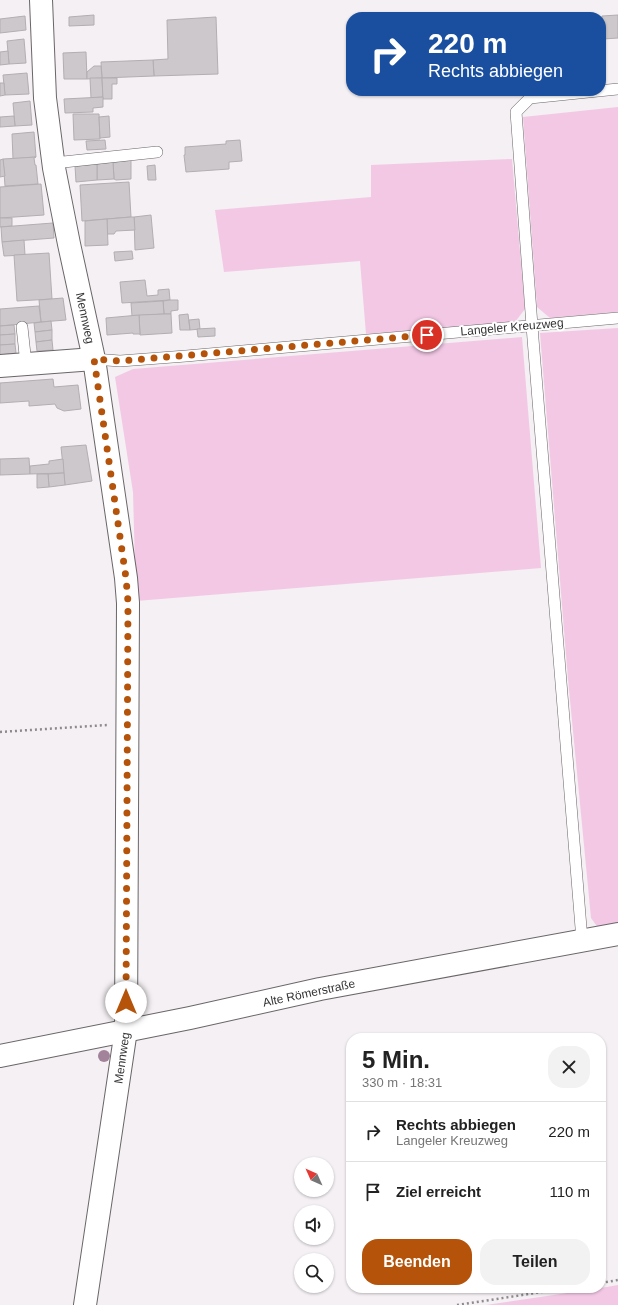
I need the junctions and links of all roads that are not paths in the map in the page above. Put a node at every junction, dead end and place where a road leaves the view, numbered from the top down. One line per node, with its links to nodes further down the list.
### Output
1 (41, 0): 6 (street, Mennweg)
2 (618, 89): 3 (lane)
3 (606, 90)
4 (550, 96): 8 (lane)
5 (157, 152): 6 (lane)
6 (54, 163): 10 (street, Mennweg)
7 (618, 318): 8 (lane, Langeler Kreuzweg)
8 (532, 326): 10 (lane, Langeler Kreuzweg); 14 (lane)
9 (22, 327): 11 (lane)
10 (94, 359): 11 (street, Langeler Kreuzweg); 15 (street, Mennweg)
11 (26, 364): 12 (street, Langeler Kreuzweg)
12 (0, 366)
13 (618, 934): 14 (street, Alte Römerstraße)
14 (582, 940): 15 (street, Alte Römerstraße)
15 (126, 1030): 16 (street, Alte Römerstraße); 17 (street, Mennweg)
16 (0, 1056)
17 (85, 1305)

